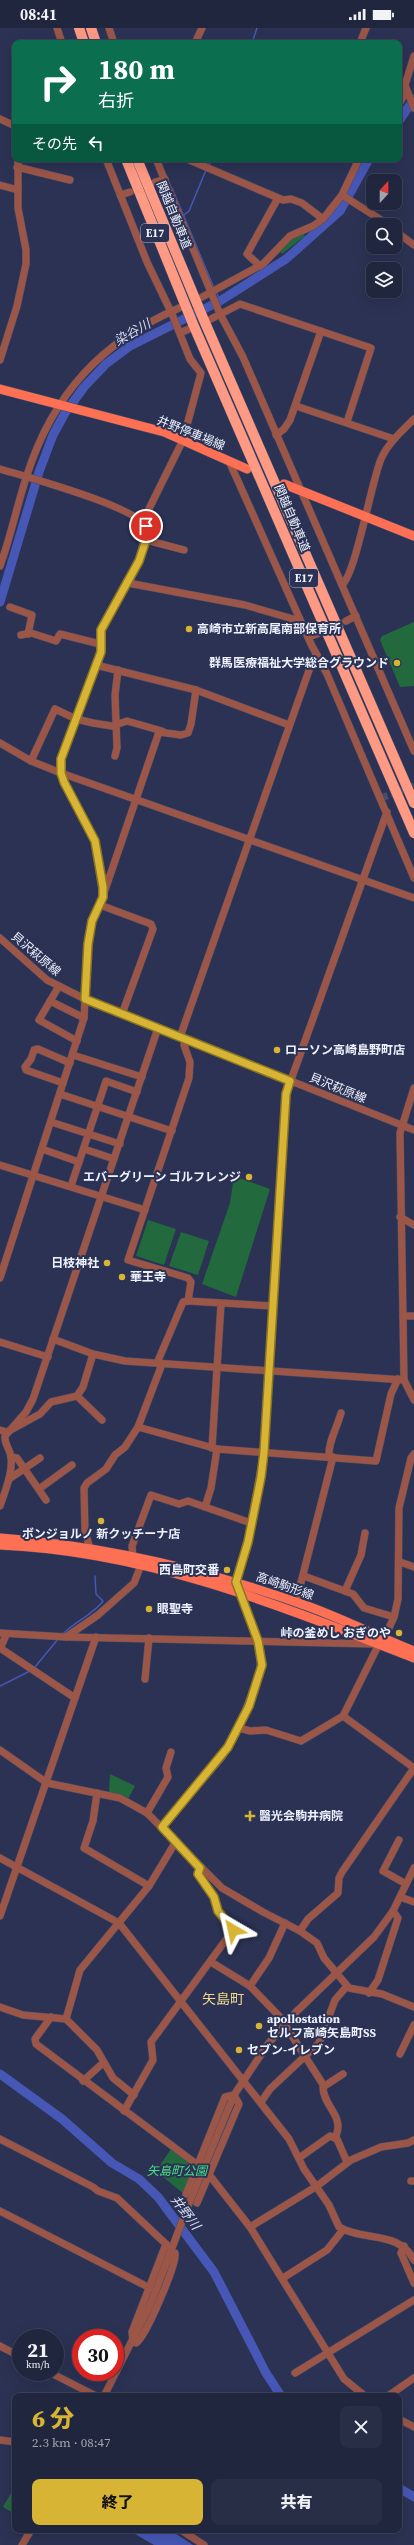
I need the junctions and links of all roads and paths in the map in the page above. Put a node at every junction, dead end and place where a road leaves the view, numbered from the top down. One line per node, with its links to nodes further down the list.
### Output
1 (57, 28): 7 (street)
2 (79, 28): 8 (highway)
3 (91, 28): 9 (highway)
4 (109, 28): 10 (street)
5 (202, 28): 11 (street)
6 (366, 28): 12 (street)
7 (61, 40)
8 (83, 40)
9 (95, 40)
10 (113, 40)
11 (196, 40)
12 (361, 40)
13 (414, 56): 14 (street)
14 (406, 92): 15 (street); 16 (street)
15 (402, 99)
16 (414, 108)
17 (0, 119): 18 (street)
18 (12, 125)
19 (18, 162): 26 (street)
20 (107, 162): 33 (street)
21 (127, 162): 43 (highway, 関越自動車道 / E17)
22 (139, 162): 42 (highway, 関越自動車道 / E17)
23 (157, 162): 27 (street)
24 (194, 162): 35 (street)
25 (357, 162): 34 (street)
26 (17, 167): 28 (street); 31 (street)
27 (165, 179): 29 (street); 41 (street)
28 (70, 180)
29 (155, 182)
30 (0, 185): 31 (street)
31 (18, 190): 50 (street)
32 (130, 192): 33 (street)
33 (120, 195): 44 (street)
34 (343, 196): 36 (street); 37 (street)
35 (278, 198): 36 (street); 40 (street)
36 (323, 218): 40 (street)
37 (378, 218)
38 (402, 236): 39 (street)
39 (414, 245)
40 (260, 266): 41 (street)
41 (211, 293): 42 (street); 45 (street)
42 (199, 300): 46 (highway, E17)
43 (183, 307): 44 (street); 47 (highway, E17)
44 (171, 312): 49 (street); 52 (street)
45 (220, 313): 46 (street); 48 (street); 56 (street)
46 (207, 318): 95 (highway, 関越自動車道 / E17)
47 (191, 326): 49 (street); 97 (highway, 関越自動車道 / E17)
48 (321, 331): 53 (street); 55 (street)
49 (180, 332): 58 (street)
50 (0, 360)
51 (0, 389): 52 (main road)
52 (60, 406): 58 (main road, 井野停車場線); 62 (street)
53 (296, 406): 55 (street); 56 (street)
54 (414, 419): 57 (street)
55 (348, 422): 57 (street)
56 (276, 434): 65 (street)
57 (394, 439): 66 (street)
58 (183, 440): 59 (main road, 井野停車場線); 67 (street)
59 (229, 461): 60 (main road, 井野停車場線); 63 (street)
60 (244, 468): 63 (street)
61 (0, 469): 62 (street)
62 (27, 478): 67 (street); 71 (street)
63 (238, 480): 76 (street)
64 (284, 484): 65 (main road)
65 (302, 492): 66 (main road); 73 (street)
66 (366, 518): 68 (main road); 73 (street)
67 (144, 521): 69 (street)
68 (414, 536)
69 (146, 540): 70 (street); 72 (street)
70 (184, 550)
71 (0, 566)
72 (128, 583): 76 (street); 80 (street)
73 (342, 585): 75 (street)
74 (10, 607): 80 (street)
75 (356, 616): 77 (street); 90 (street)
76 (300, 621): 79 (street)
77 (346, 621)
78 (317, 634): 79 (street)
79 (308, 637): 81 (street)
80 (100, 644): 82 (street)
81 (317, 655): 86 (street); 96 (street)
82 (96, 665): 83 (street); 85 (street)
83 (118, 670): 84 (street); 87 (street)
84 (196, 690): 86 (street); 88 (street)
85 (75, 718): 87 (street); 92 (street); 93 (street)
86 (289, 724): 98 (street)
87 (116, 726): 88 (street); 91 (street)
88 (162, 731): 94 (street)
89 (0, 743): 92 (street)
90 (414, 751)
91 (115, 756)
92 (31, 761): 93 (street)
93 (61, 773): 94 (street); 101 (street)
94 (137, 801): 98 (street); 101 (street)
95 (414, 802)
96 (387, 812): 99 (street); 100 (street)
97 (414, 833)
98 (250, 840): 100 (street); 111 (street)
99 (414, 878)
100 (363, 880): 102 (street); 116 (street)
101 (103, 897): 103 (street)
102 (414, 898)
103 (100, 905): 106 (street); 108 (street)
104 (0, 938): 105 (street, 貝沢萩原線)
105 (58, 986): 106 (street, 貝沢萩原線); 107 (street)
106 (85, 999): 108 (street, 貝沢萩原線); 109 (street)
107 (50, 1001): 109 (street); 112 (street)
108 (122, 1014): 110 (street, 貝沢萩原線)
109 (84, 1018): 112 (street)
110 (158, 1028): 111 (street, 貝沢萩原線); 115 (street)
111 (183, 1038): 116 (street, 貝沢萩原線); 126 (street)
112 (77, 1041): 113 (street)
113 (73, 1055): 114 (street); 115 (street)
114 (70, 1063): 117 (street); 117 (street)
115 (142, 1077): 119 (street)
116 (290, 1081): 124 (street, 貝沢萩原線); 144 (street)
117 (63, 1083): 120 (street)
118 (414, 1088): 124 (street)
119 (137, 1092): 121 (street); 122 (street)
120 (60, 1094): 121 (street); 123 (street)
121 (98, 1106): 122 (street); 127 (street)
122 (129, 1116): 126 (street); 128 (street)
123 (51, 1122): 127 (street); 129 (street)
124 (403, 1125): 125 (street, 貝沢萩原線); 138 (street)
125 (414, 1130)
126 (172, 1131): 137 (street)
127 (89, 1134): 128 (street); 130 (street)
128 (120, 1144): 131 (street)
129 (42, 1149): 132 (street); 134 (street)
130 (84, 1149): 131 (street); 132 (street)
131 (114, 1158): 136 (street)
132 (79, 1162): 135 (street)
133 (0, 1165): 134 (street)
134 (34, 1175): 135 (street); 140 (street)
135 (71, 1186): 136 (street)
136 (102, 1197): 137 (street); 147 (street)
137 (145, 1210): 142 (street)
138 (400, 1217): 139 (street); 145 (street)
139 (414, 1225)
140 (3, 1256): 141 (street)
141 (0, 1278)
142 (188, 1301): 143 (street); 151 (street)
143 (221, 1304): 144 (street); 152 (street)
144 (273, 1306): 153 (street)
145 (403, 1316): 146 (street); 154 (street)
146 (414, 1316)
147 (53, 1339): 149 (street); 150 (street)
148 (0, 1342): 150 (street)
149 (93, 1354): 151 (street); 156 (street)
150 (48, 1357): 161 (street)
151 (159, 1364): 152 (street); 160 (street)
152 (217, 1368): 153 (street); 162 (street)
153 (269, 1371): 154 (street); 163 (street)
154 (401, 1379): 155 (street); 166 (street)
155 (411, 1389): 157 (street)
156 (78, 1396): 159 (street); 161 (street)
157 (414, 1400)
158 (341, 1413): 166 (street)
159 (102, 1420)
160 (138, 1427): 162 (street); 179 (street)
161 (4, 1431): 165 (street)
162 (215, 1448): 163 (street); 174 (street)
163 (264, 1452): 166 (street); 175 (street)
164 (414, 1454): 181 (street)
165 (11, 1457): 169 (street); 170 (street)
166 (331, 1457): 184 (street)
167 (40, 1458): 169 (street)
168 (72, 1465): 171 (street)
169 (24, 1469): 170 (street); 171 (street)
170 (9, 1479): 173 (street)
171 (39, 1489): 172 (street)
172 (46, 1500)
173 (0, 1506)
174 (205, 1507): 175 (street); 180 (street)
175 (251, 1523): 185 (street)
176 (365, 1533): 187 (street)
177 (0, 1538): 179 (main road, 高崎駒形線)
178 (0, 1545): 182 (main road, 高崎駒形線)
179 (90, 1549): 180 (main road, 高崎駒形線)
180 (133, 1557): 185 (main road, 高崎駒形線)
181 (400, 1562): 183 (street); 189 (street)
182 (141, 1565): 186 (main road, 高崎駒形線); 191 (street)
183 (414, 1567)
184 (304, 1576): 187 (street); 188 (street)
185 (236, 1582): 186 (street); 188 (main road, 高崎駒形線)
186 (239, 1591): 194 (street); 195 (main road, 高崎駒形線)
187 (346, 1591): 189 (street)
188 (296, 1602): 195 (main road, 高崎駒形線)
189 (394, 1617): 195 (street)
190 (3, 1634): 191 (street); 199 (street)
191 (66, 1637): 192 (street)
192 (96, 1638): 193 (street); 199 (street)
193 (149, 1638): 194 (street); 198 (street)
194 (258, 1641): 195 (street); 201 (street)
195 (382, 1642): 196 (main road, 高崎駒形線); 197 (main road, 高崎駒形線); 200 (street)
196 (414, 1651)
197 (414, 1658)
198 (145, 1679)
199 (75, 1698): 205 (street)
200 (344, 1716): 201 (street); 204 (street)
201 (239, 1728): 208 (street)
202 (0, 1750): 205 (street)
203 (172, 1752): 207 (street)
204 (414, 1768): 223 (street)
205 (47, 1783): 206 (street); 212 (street)
206 (97, 1793): 207 (street); 216 (street)
207 (146, 1813): 208 (street)
208 (162, 1827): 210 (street)
209 (399, 1840): 215 (street)
210 (174, 1843): 213 (street); 216 (street)
211 (0, 1858): 212 (street)
212 (17, 1867): 220 (street); 221 (street)
213 (200, 1868): 222 (street); 224 (street)
214 (414, 1868): 215 (street)
215 (406, 1884): 217 (street)
216 (149, 1886): 221 (street)
217 (400, 1897): 218 (street); 219 (street)
218 (414, 1902)
219 (393, 1911): 225 (street); 228 (street)
220 (0, 1916)
221 (119, 1923): 229 (street); 233 (street)
222 (285, 1923): 223 (street); 226 (street)
223 (300, 1930): 225 (street)
224 (211, 1962): 226 (street); 229 (street)
225 (337, 1974): 227 (street); 234 (street)
226 (250, 1986): 234 (street)
227 (347, 1986): 228 (street); 237 (street)
228 (369, 1993): 231 (street)
229 (181, 2001): 240 (street); 243 (street)
230 (0, 2007): 232 (street)
231 (414, 2007)
232 (51, 2017): 233 (street); 241 (street)
233 (66, 2019): 238 (street)
234 (285, 2024): 237 (street); 240 (street)
235 (414, 2025): 236 (street)
236 (400, 2054)
237 (306, 2056): 242 (street); 245 (street)
238 (104, 2063): 241 (street); 243 (street)
239 (343, 2074): 242 (street)
240 (243, 2080): 244 (street); 245 (street)
241 (83, 2081): 246 (street)
242 (324, 2086): 247 (street)
243 (134, 2095): 246 (street)
244 (234, 2095): 252 (street); 253 (street); 267 (street)
245 (261, 2102): 250 (street)
246 (124, 2111): 252 (street)
247 (335, 2138): 250 (street); 251 (street)
248 (0, 2140): 265 (street)
249 (414, 2140): 251 (street)
250 (299, 2158): 254 (street)
251 (347, 2162): 254 (street)
252 (199, 2165): 255 (street)
253 (208, 2172): 256 (street); 258 (street)
254 (317, 2186): 258 (street); 259 (street)
255 (186, 2194)
256 (197, 2203)
257 (0, 2211): 265 (street)
258 (250, 2227): 263 (street)
259 (343, 2230): 260 (street); 263 (street)
260 (404, 2246): 262 (street); 264 (street)
261 (175, 2253): 267 (street)
262 (414, 2260)
263 (282, 2278): 270 (street)
264 (414, 2283)
265 (150, 2288): 267 (street)
266 (414, 2300): 270 (street)
267 (133, 2342): 275 (street)
268 (0, 2346): 269 (street)
269 (12, 2352)
270 (329, 2354): 271 (street); 276 (street)
271 (295, 2373)
272 (414, 2378): 277 (street)
273 (64, 2380): 274 (street)
274 (90, 2393)
275 (106, 2393)
276 (361, 2393)
277 (392, 2393)
278 (402, 2421): 279 (street)
279 (414, 2427)
280 (0, 2440): 281 (street)
281 (12, 2442)
282 (29, 2533): 284 (street)
283 (186, 2533): 285 (street)
284 (22, 2545)
285 (204, 2545)

